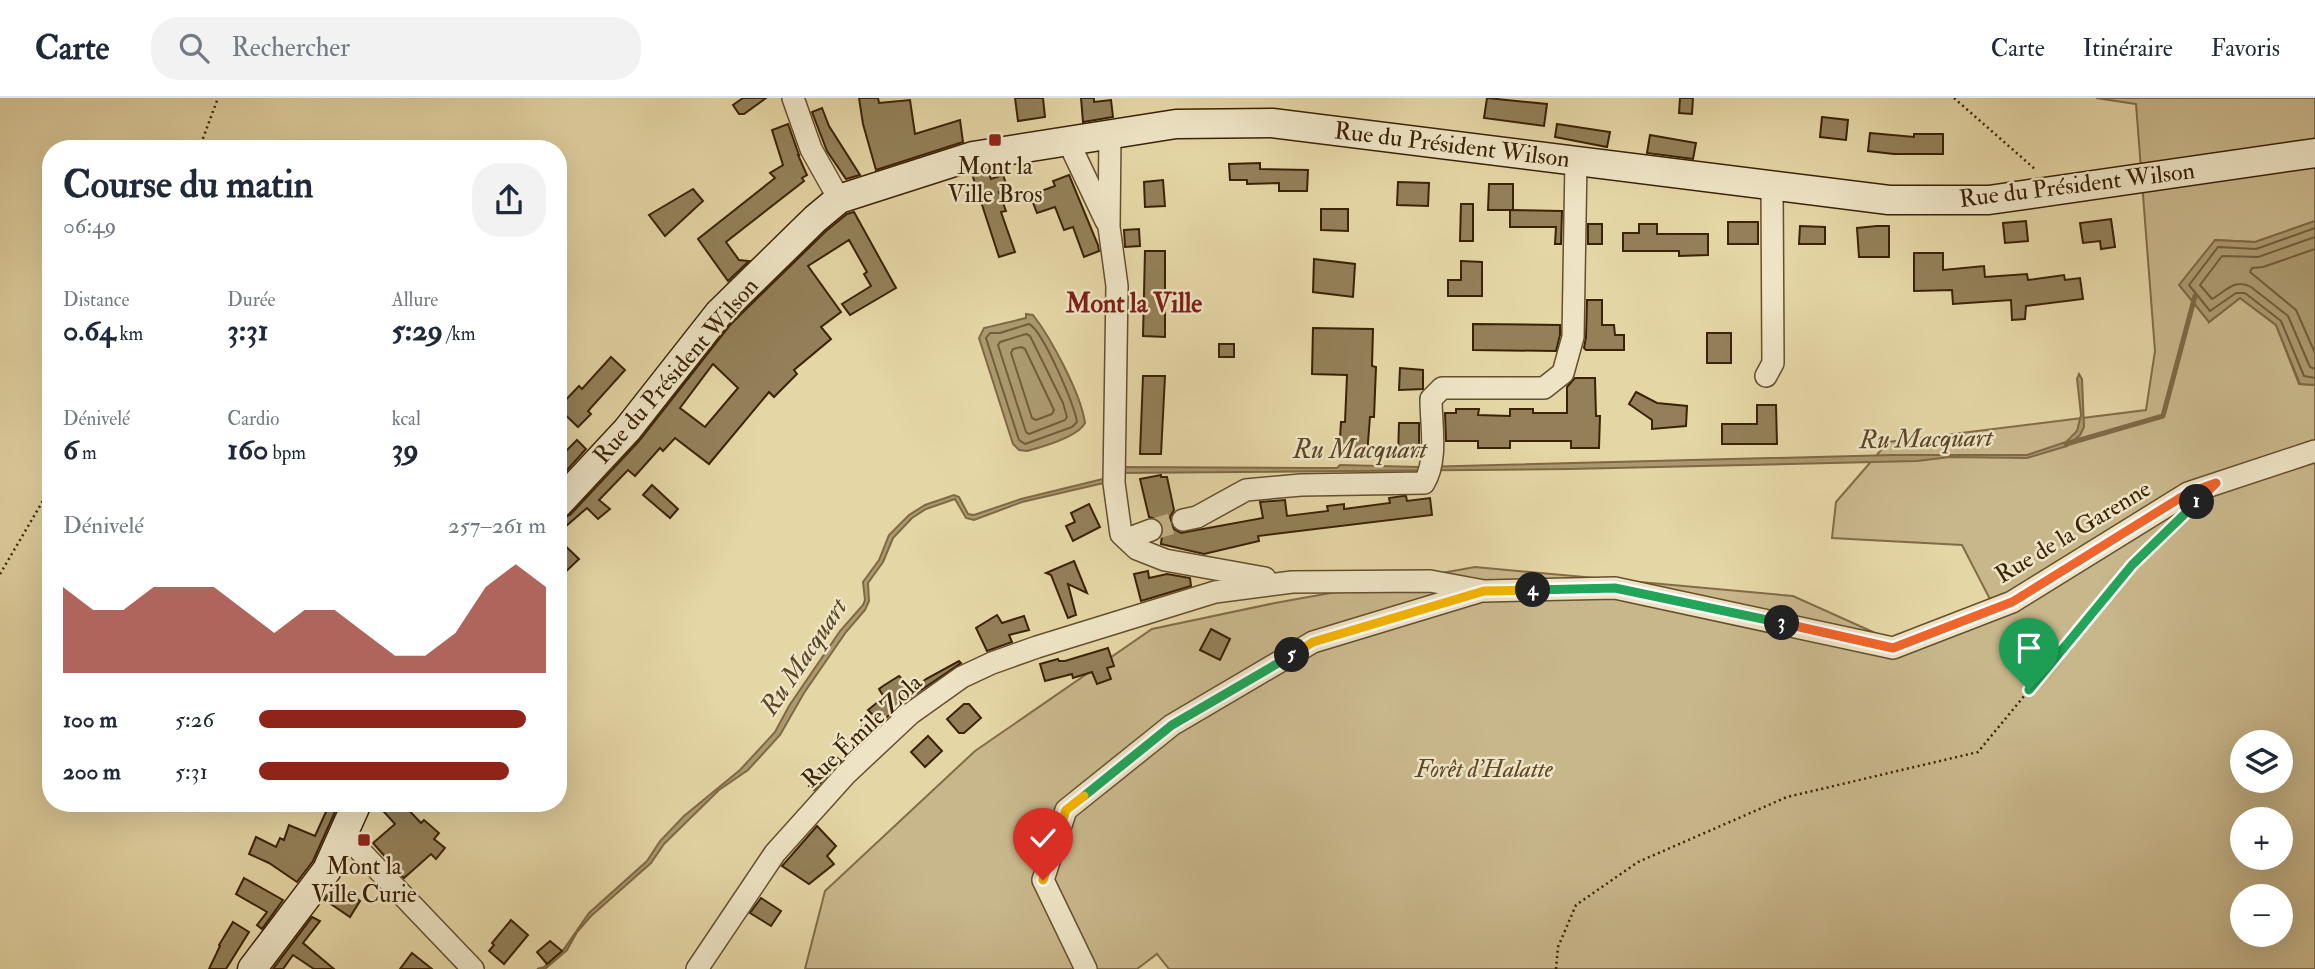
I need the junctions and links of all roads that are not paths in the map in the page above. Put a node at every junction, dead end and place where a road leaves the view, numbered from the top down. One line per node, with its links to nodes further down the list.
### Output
1 (793, 98): 7 (street)
2 (1110, 134): 3 (street, Rue du Président Wilson); 5 (street, Rue du Président Wilson); 8 (street)
3 (1068, 141): 7 (street, Rue du Président Wilson); 8 (street)
4 (2315, 153): 6 (street, Rue du Président Wilson)
5 (1576, 160): 6 (street, Rue du Président Wilson); 12 (street)
6 (1772, 185): 9 (street)
7 (839, 200): 11 (street, Rue du Président Wilson)
8 (1109, 227): 14 (street)
9 (1766, 376)
10 (2315, 451): 16 (street, Rue de la Garenne)
11 (567, 493)
12 (1183, 520)
13 (1151, 530): 14 (street)
14 (1127, 539): 15 (street)
15 (1292, 582): 16 (street); 20 (street, Rue Émile Zola)
16 (1484, 591): 21 (street)
17 (351, 818): 18 (street); 19 (street)
18 (253, 969)
19 (473, 969)
20 (697, 969)
21 (1086, 969)

